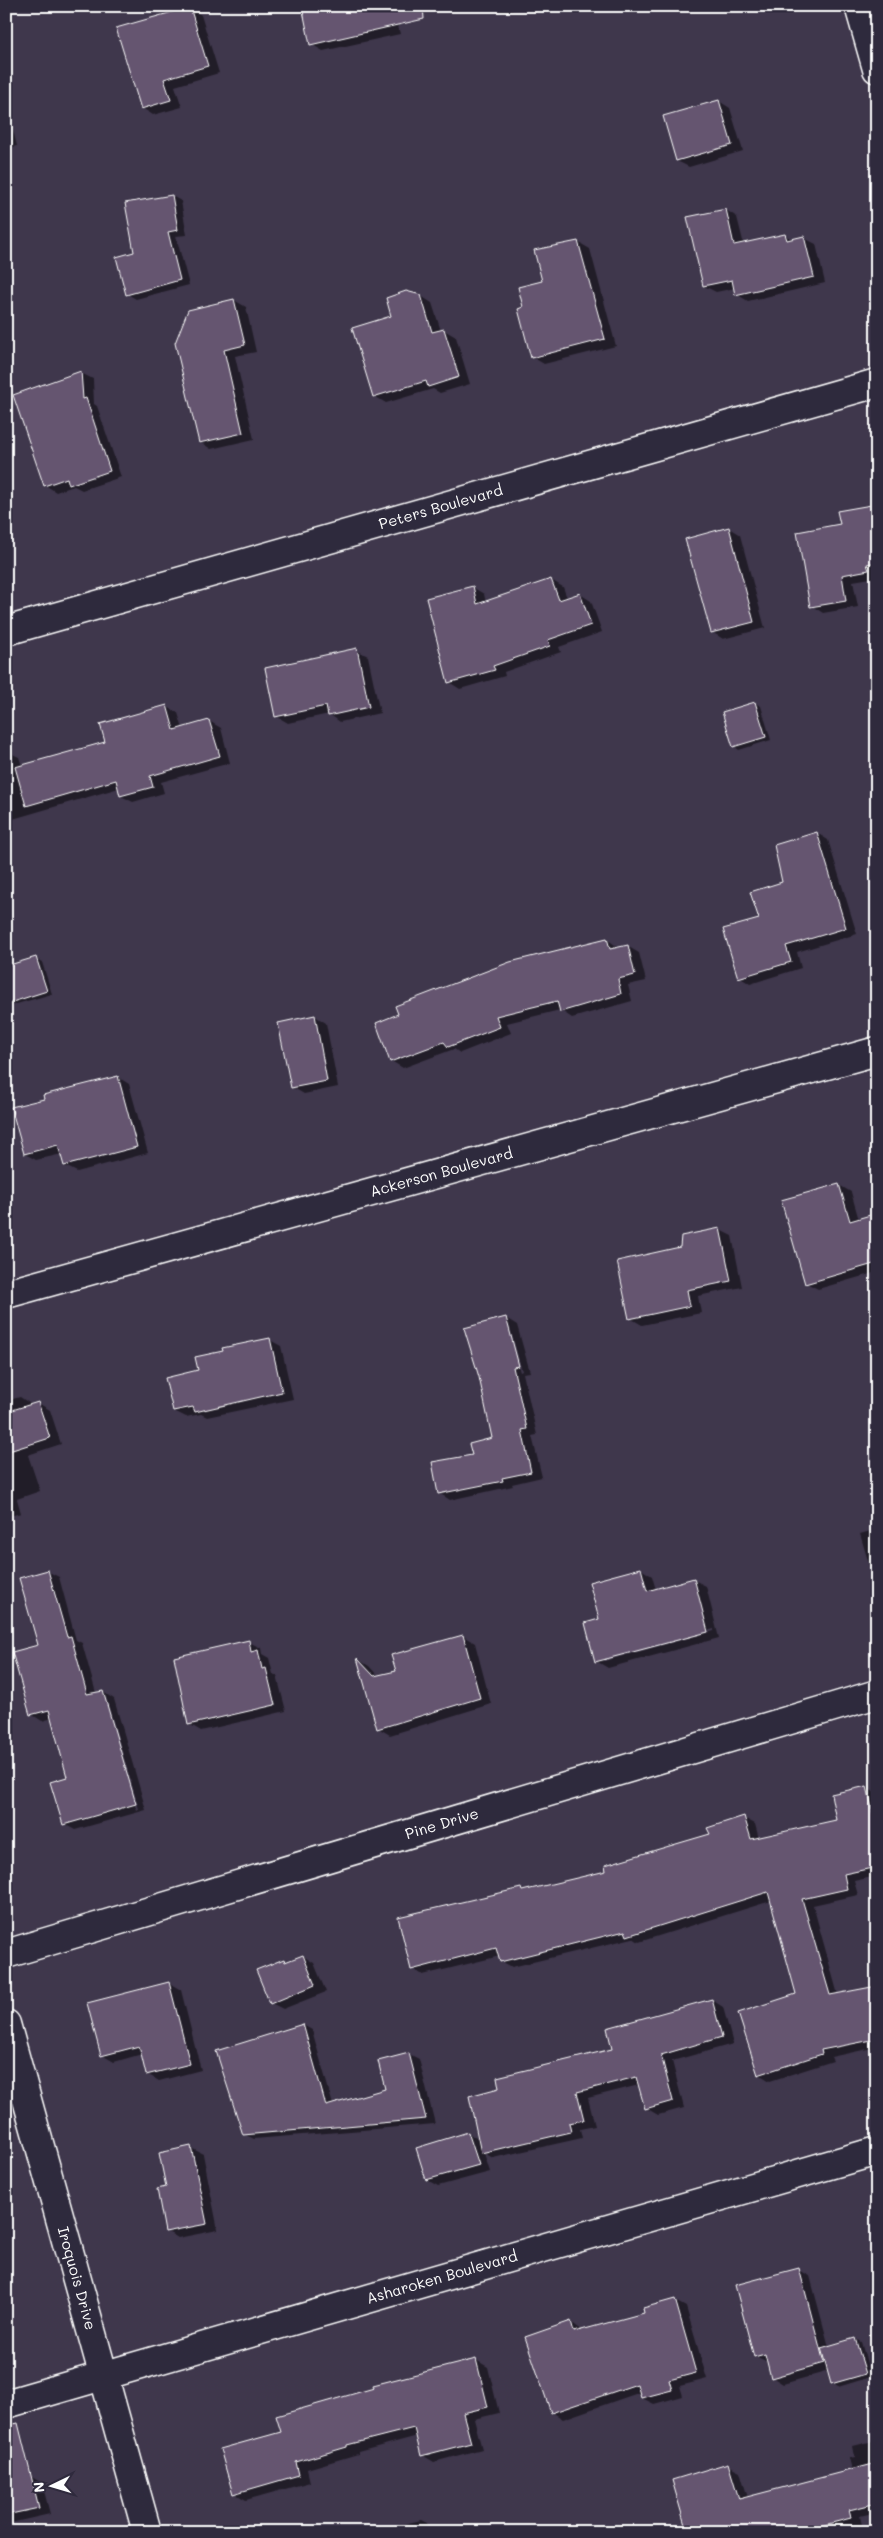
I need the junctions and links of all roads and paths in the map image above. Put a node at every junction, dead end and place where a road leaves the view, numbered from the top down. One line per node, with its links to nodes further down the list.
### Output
1 (859, 6): 2 (street)
2 (877, 69)
3 (877, 383): 4 (street, Peters Boulevard)
4 (6, 631)
5 (877, 1052): 6 (street, Ackerson Boulevard)
6 (6, 1294)
7 (877, 1694): 8 (street, Pine Drive)
8 (6, 1954)
9 (6, 2024): 11 (street, Iroquois Drive)
10 (877, 2151): 11 (street, Asharoken Boulevard)
11 (105, 2376): 12 (street, Asharoken Boulevard); 13 (street, Iroquois Drive)
12 (6, 2404)
13 (148, 2532)

